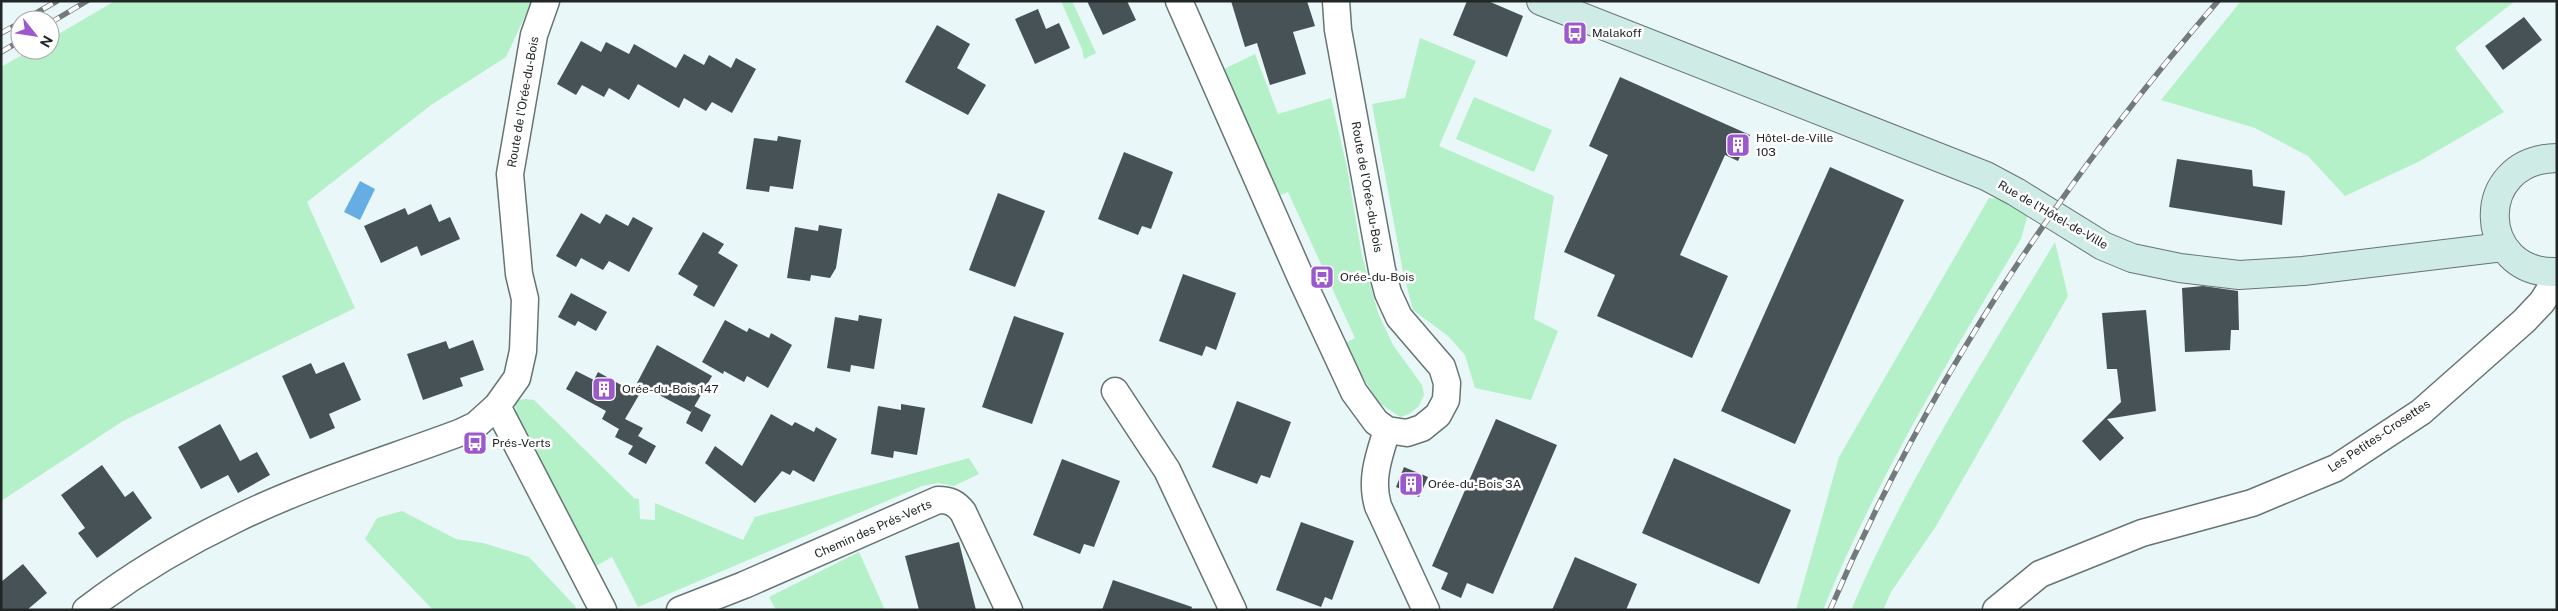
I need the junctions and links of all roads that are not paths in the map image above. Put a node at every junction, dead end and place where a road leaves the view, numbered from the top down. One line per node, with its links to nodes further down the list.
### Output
1 (546, 1): 9 (street, Route de l'Orée-du-Bois)
2 (1180, 1): 10 (street)
3 (1336, 1): 10 (street, Route de l'Orée-du-Bois)
4 (1541, 1): 6 (main road, Rue de l'Hôtel-de-Ville)
5 (2557, 158): 6 (main road)
6 (2503, 247): 7 (main road)
7 (2556, 272): 17 (street, Les Petites-Crosettes)
8 (1115, 391): 15 (street)
9 (497, 406): 11 (street, Route de l'Orée-du-Bois); 12 (street)
10 (1386, 430): 16 (street)
11 (86, 610)
12 (603, 610)
13 (680, 610): 14 (street, Chemin des Prés-Verts)
14 (1009, 610)
15 (1233, 610)
16 (1426, 610)
17 (1996, 610)

